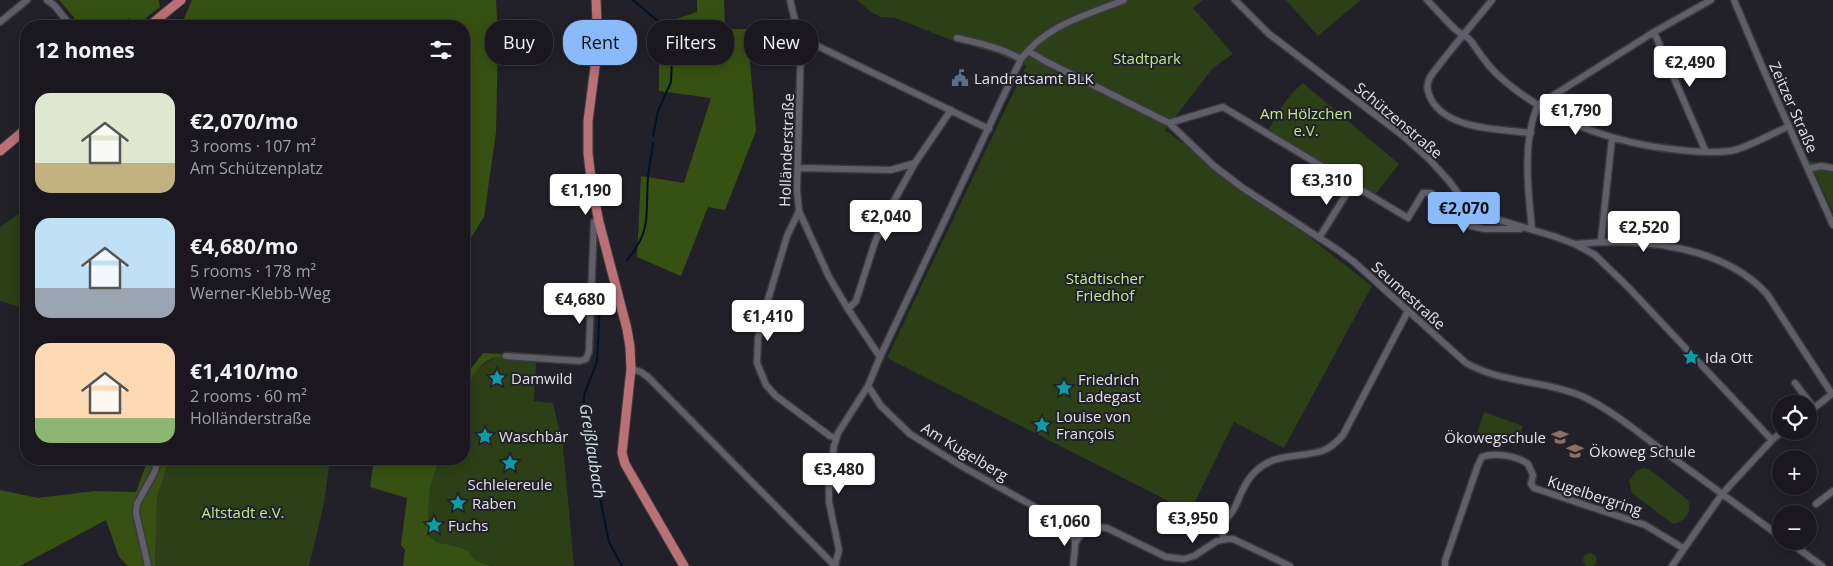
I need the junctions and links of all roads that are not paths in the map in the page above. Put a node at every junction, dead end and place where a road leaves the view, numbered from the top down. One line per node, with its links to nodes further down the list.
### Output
1 (27, 0): 16 (street)
2 (47, 0): 13 (street)
3 (181, 0): 12 (main road)
4 (596, 0): 40 (main road)
5 (790, 0): 15 (street, Holländerstraße)
6 (1124, 0): 21 (street)
7 (1235, 0): 42 (street, Schützenstraße)
8 (1427, 0): 18 (street)
9 (1492, 0): 18 (street)
10 (1711, 0): 17 (street)
11 (1734, 0): 27 (street, Zeitzer Straße)
12 (160, 18): 14 (main road)
13 (66, 20)
14 (157, 20)
15 (795, 20)
16 (0, 22)
17 (1654, 32): 24 (street); 33 (street)
18 (1465, 34): 24 (street); 29 (street)
19 (957, 38): 22 (street)
20 (818, 46): 25 (street)
21 (1028, 51): 22 (street); 26 (street, Seumestraße)
22 (1021, 59): 28 (street)
23 (801, 65): 35 (street, Holländerstraße)
24 (1538, 105): 29 (street); 31 (street)
25 (951, 110): 28 (street); 34 (street)
26 (1169, 123): 38 (street); 43 (street, Seumestraße)
27 (1789, 126): 33 (street); 37 (street, Zeitzer Straße)
28 (989, 129): 49 (street)
29 (1531, 133): 42 (street)
30 (20, 134): 32 (main road)
31 (1612, 138): 33 (street); 44 (street)
32 (0, 151)
33 (1706, 152)
34 (914, 162): 35 (street); 46 (street)
35 (799, 168): 39 (street, Holländerstraße)
36 (1833, 168): 37 (street)
37 (1808, 169): 41 (street, Zeitzer Straße)
38 (1352, 185): 42 (street); 43 (street)
39 (799, 211): 46 (street); 56 (street, Holländerstraße)
40 (599, 222): 48 (street); 50 (main road)
41 (1833, 225)
42 (1532, 229): 45 (street, Schützenstraße)
43 (1319, 238): 47 (street, Seumestraße)
44 (1601, 241): 45 (street); 53 (street)
45 (1575, 244): 57 (street, Schützenstraße)
46 (848, 308): 49 (street)
47 (1408, 311): 60 (street, Seumestraße); 65 (street)
48 (506, 356)
49 (880, 357): 52 (street)
50 (631, 369): 70 (main road); 71 (street)
51 (1795, 383): 54 (street)
52 (868, 386): 56 (street); 62 (street, Am Kugelberg)
53 (1833, 393): 55 (street)
54 (1802, 395)
55 (1817, 405)
56 (836, 438): 71 (street)
57 (1772, 440): 60 (street)
58 (156, 465): 69 (street)
59 (1833, 492): 61 (street)
60 (1722, 494): 64 (street, Seumestraße); 67 (street)
61 (1816, 504)
62 (1064, 523): 63 (street, Am Kugelberg); 66 (street)
63 (1091, 527): 65 (street, Am Kugelberg); 66 (street)
64 (1772, 530)
65 (1223, 539): 73 (street)
66 (1076, 542): 72 (street)
67 (1684, 548): 74 (street, Kugelbergring); 75 (street)
68 (1800, 550): 76 (street)
69 (148, 566)
70 (684, 566)
71 (835, 566)
72 (1073, 566)
73 (1290, 566)
74 (1445, 566)
75 (1672, 566)
76 (1822, 566)

